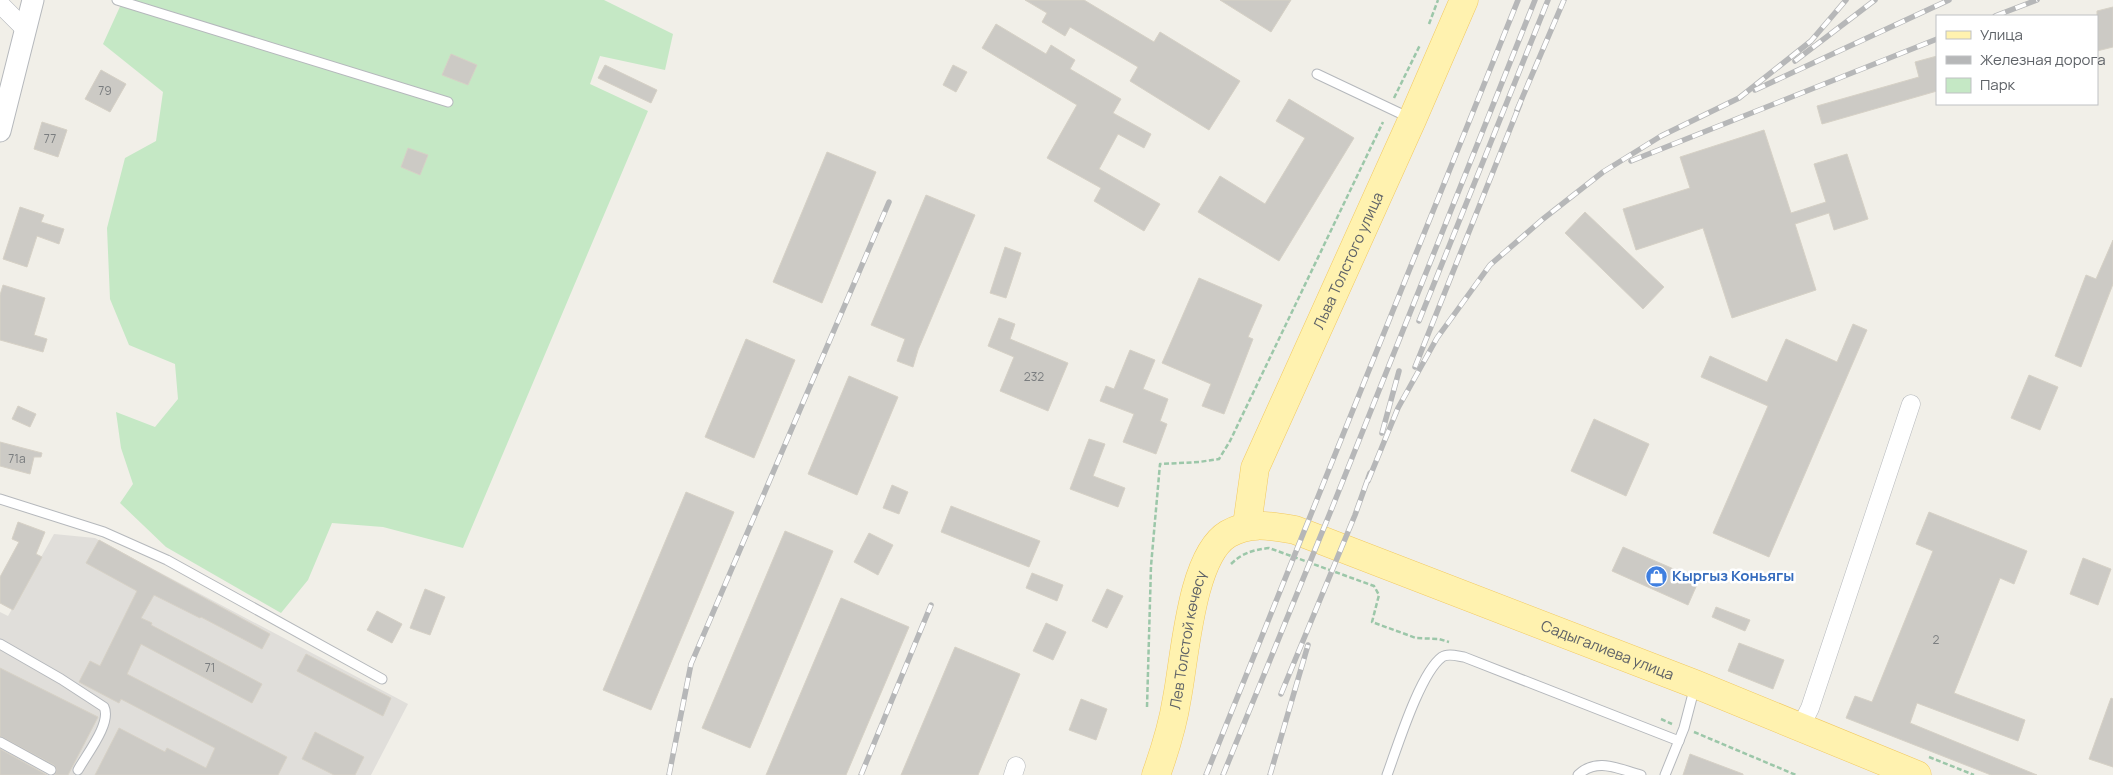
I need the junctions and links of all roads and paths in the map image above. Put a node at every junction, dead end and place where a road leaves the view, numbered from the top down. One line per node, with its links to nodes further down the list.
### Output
1 (32, 0): 7 (street)
2 (117, 0): 11 (lane)
3 (1438, 0): 6 (path)
4 (1464, 0): 12 (main road, Льва Толстого улица)
5 (0, 4): 7 (street)
6 (1428, 26)
7 (26, 30): 14 (street)
8 (1421, 42): 10 (path)
9 (1317, 74): 12 (lane)
10 (1394, 100)
11 (448, 102)
12 (1412, 120): 17 (main road, Льва Толстого улица)
13 (1383, 122): 23 (path)
14 (0, 131)
15 (1911, 404): 24 (street)
16 (0, 499): 21 (lane)
17 (1246, 525): 22 (main road, Садыгалиева улица); 29 (main road, Лев Толстой көчөсү)
18 (1226, 570): 19 (path)
19 (1372, 622)
20 (0, 644): 28 (lane)
21 (382, 679)
22 (1696, 684): 24 (main road, Садыгалиева улица); 25 (lane)
23 (1147, 706)
24 (1800, 728): 34 (main road, Садыгалиева улица)
25 (1679, 741): 30 (lane); 33 (lane)
26 (0, 742): 27 (lane)
27 (51, 770)
28 (78, 770)
29 (1156, 775)
30 (1387, 775)
31 (1578, 775): 32 (lane)
32 (1641, 775)
33 (1666, 775)
34 (1917, 775)

